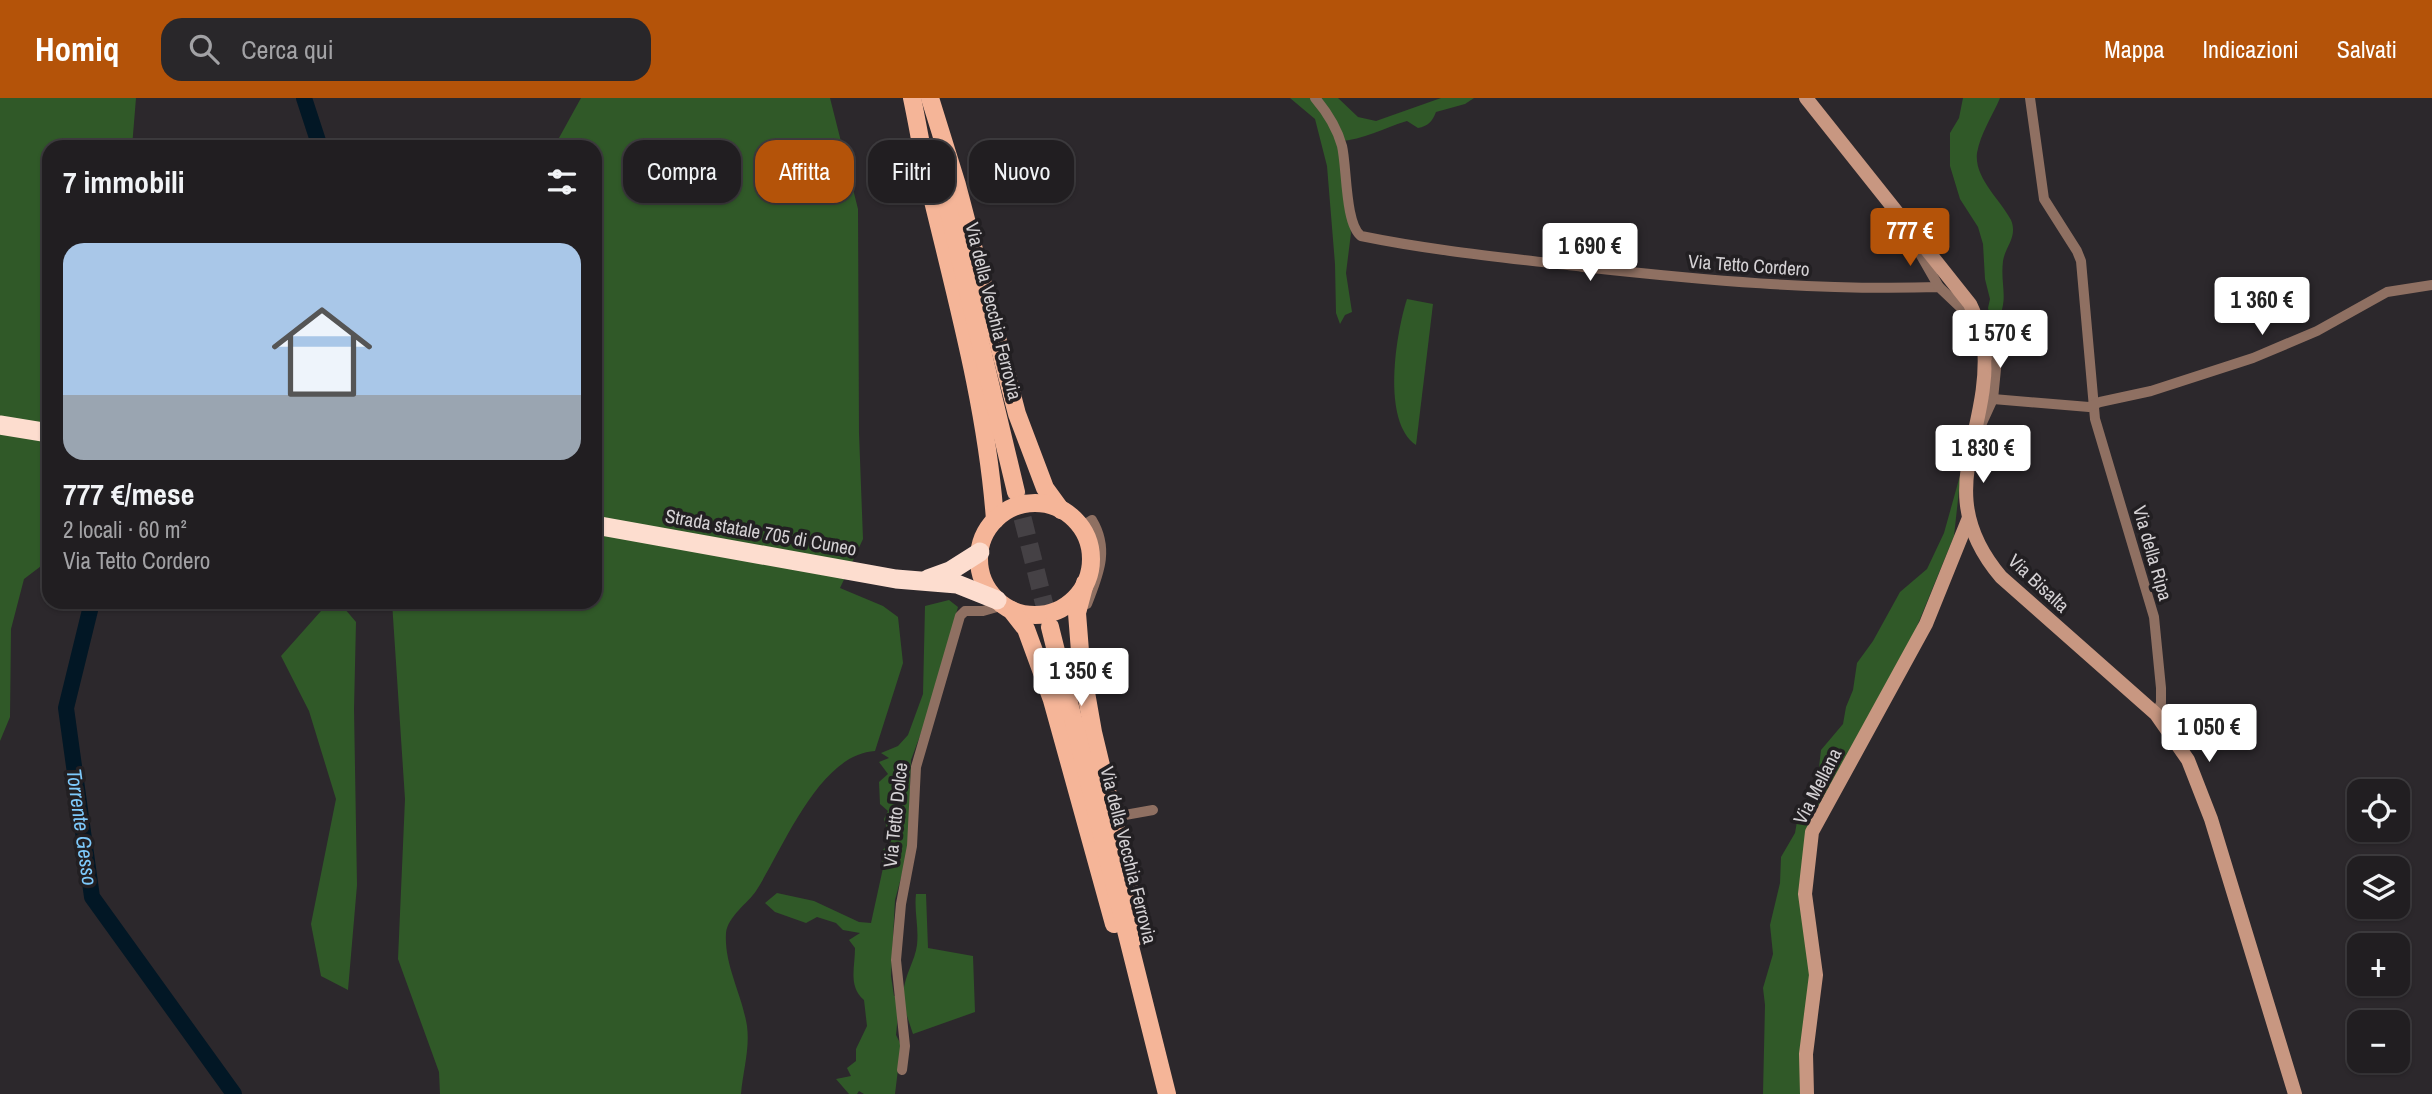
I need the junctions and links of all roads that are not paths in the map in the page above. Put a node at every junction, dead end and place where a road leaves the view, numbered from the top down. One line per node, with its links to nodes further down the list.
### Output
1 (912, 98): 20 (main road)
2 (921, 98): 17 (main road, Via della Vecchia Ferrovia)
3 (930, 98): 18 (main road)
4 (1315, 98): 9 (street, Via Tetto Cordero)
5 (1806, 98): 7 (street, Via Bisalta)
6 (2030, 98): 13 (street, Via della Ripa)
7 (1914, 235): 9 (street); 10 (street, Via Bisalta)
8 (2432, 285): 13 (street)
9 (1939, 287): 10 (street)
10 (1979, 324): 11 (street, Via Bisalta)
11 (1984, 344): 12 (street); 16 (street, Via Bisalta)
12 (1993, 399): 13 (street); 16 (street)
13 (2095, 405): 28 (street, Via della Ripa)
14 (0, 425): 15 (highway)
15 (42, 432)
16 (1972, 442): 19 (street, Via Bisalta)
17 (1016, 492)
18 (1061, 510): 20 (main road); 22 (main road)
19 (1968, 519): 28 (street, Via Bisalta); 33 (street, Via Mellana)
20 (995, 520): 23 (main road)
21 (602, 527): 24 (highway, Strada statale 705 di Cuneo)
22 (1080, 527): 25 (main road); 29 (street)
23 (980, 552): 24 (highway); 26 (main road)
24 (919, 582): 26 (highway, Strada statale 705 di Cuneo)
25 (1085, 583): 26 (main road); 30 (main road)
26 (1004, 605): 30 (main road); 31 (street, Via Tetto Dolce)
27 (1050, 627): 30 (main road, Via della Vecchia Ferrovia)
28 (2156, 714): 34 (street, Via Bisalta)
29 (1153, 810)
30 (1139, 982): 32 (main road, Via della Vecchia Ferrovia)
31 (902, 1070)
32 (1167, 1094)
33 (1807, 1094)
34 (2295, 1094)

